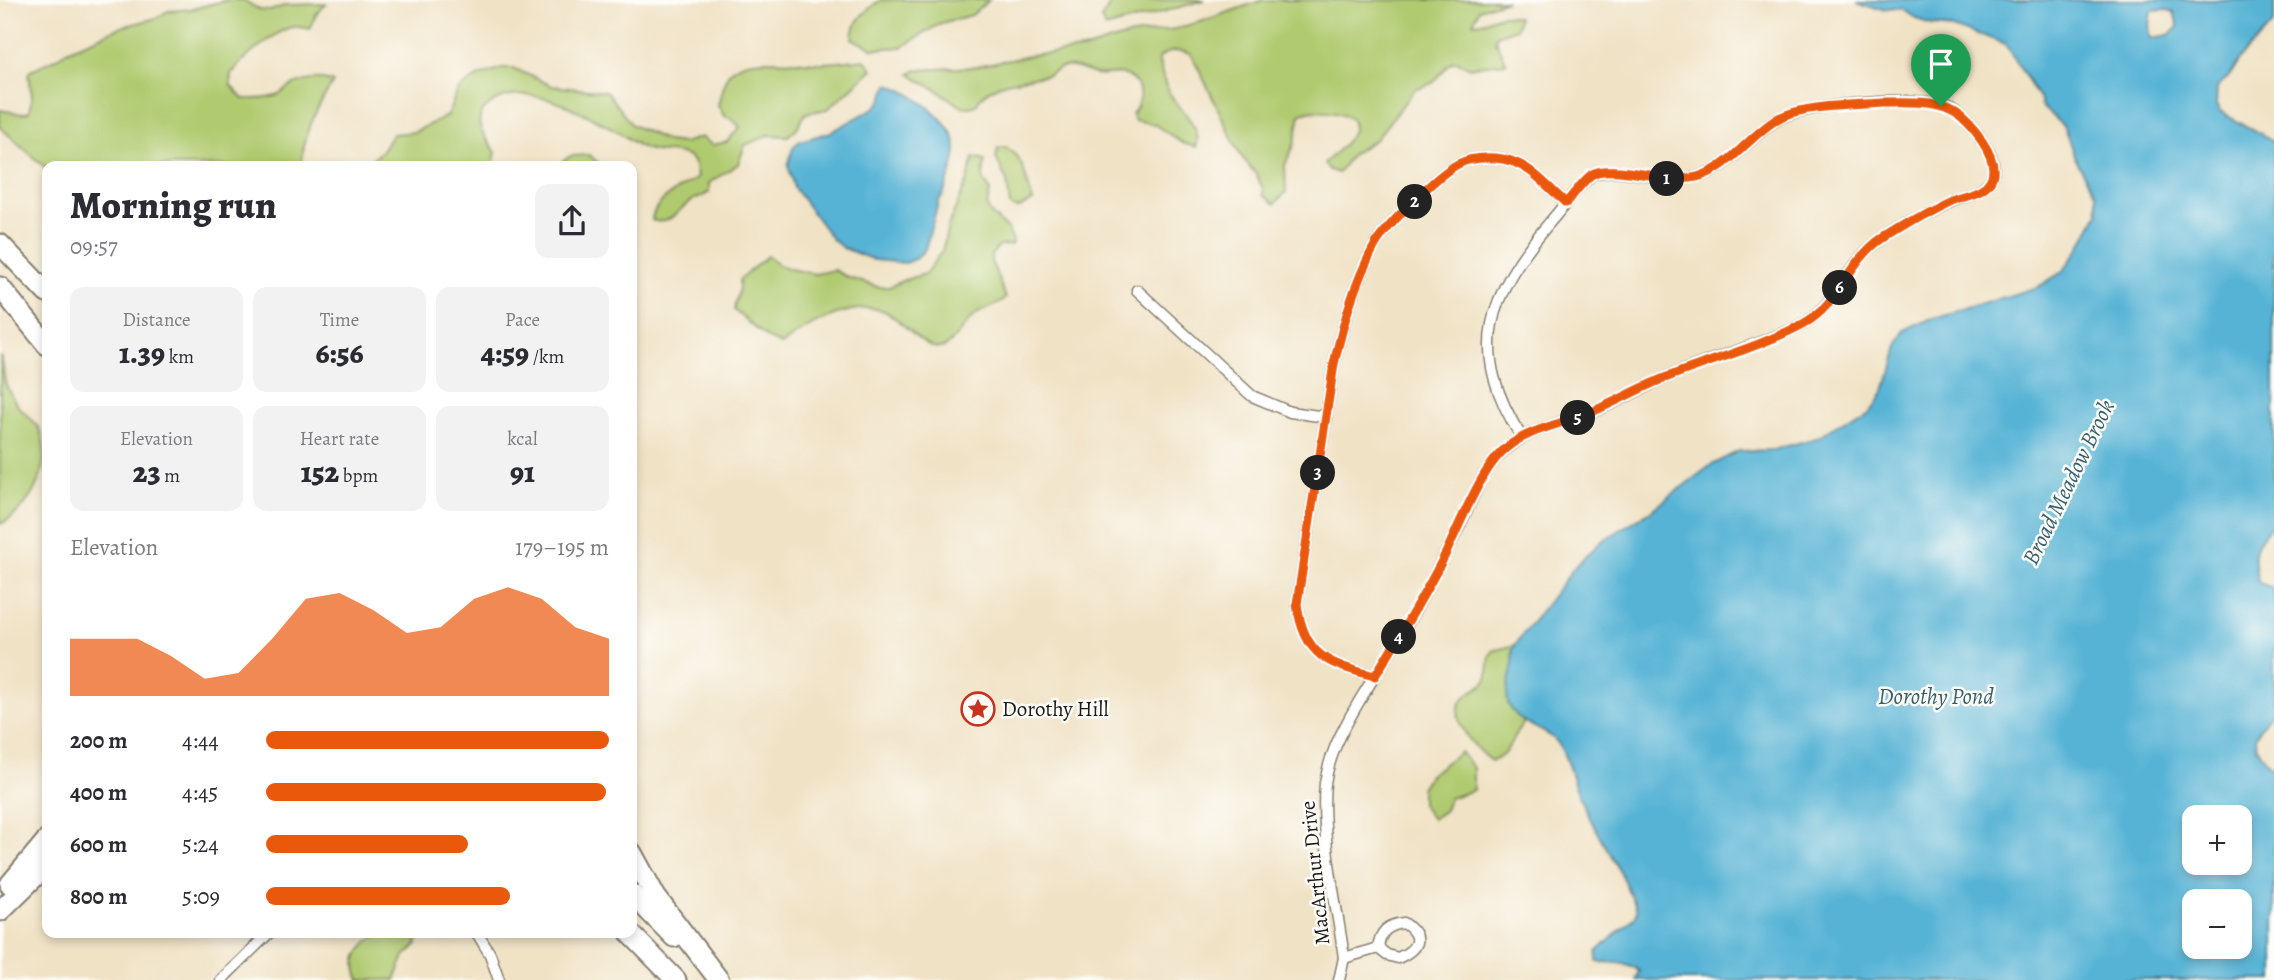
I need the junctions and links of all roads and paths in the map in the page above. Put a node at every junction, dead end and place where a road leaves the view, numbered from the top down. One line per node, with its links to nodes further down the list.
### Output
1 (1566, 203): 8 (street); 9 (street); 9 (street, MacArthur Drive)
2 (0, 244): 4 (highway)
3 (0, 285): 6 (highway); 7 (highway)
4 (42, 288)
5 (1137, 290): 8 (street)
6 (42, 327)
7 (42, 339)
8 (1326, 417): 10 (street)
9 (1522, 438): 10 (street, MacArthur Drive)
10 (1375, 676): 22 (street, MacArthur Drive)
11 (42, 846): 15 (highway)
12 (42, 856): 15 (highway)
13 (637, 862): 26 (highway)
14 (42, 870): 17 (highway)
15 (5, 889)
16 (637, 899): 26 (highway)
17 (0, 911)
18 (264, 938): 23 (street)
19 (480, 938): 24 (street)
20 (633, 938): 25 (highway)
21 (1378, 948): 22 (street)
22 (1344, 958): 27 (street, MacArthur Drive)
23 (221, 980)
24 (499, 980)
25 (676, 980)
26 (718, 980)
27 (1339, 980)

